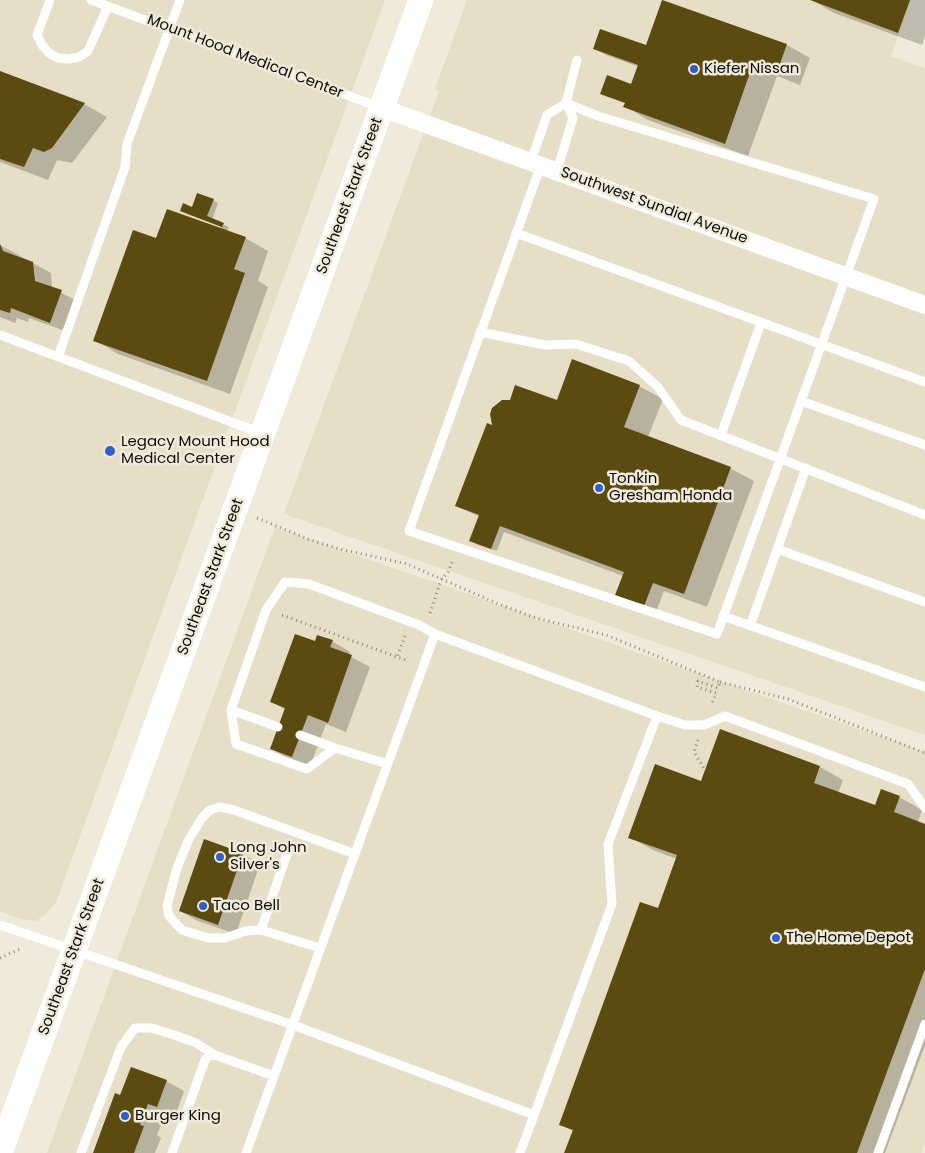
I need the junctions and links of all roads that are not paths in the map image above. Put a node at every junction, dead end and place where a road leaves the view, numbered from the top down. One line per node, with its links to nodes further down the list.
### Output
1 (50, 0): 5 (lane)
2 (91, 0): 5 (lane, Mount Hood Medical Center)
3 (180, 0): 6 (lane)
4 (421, 0): 9 (main road, Southeast Stark Street)
5 (108, 6): 6 (lane, Mount Hood Medical Center)
6 (169, 28): 9 (lane, Mount Hood Medical Center); 18 (lane)
7 (577, 60): 8 (lane)
8 (566, 103): 10 (lane); 10 (lane); 12 (lane)
9 (382, 108): 10 (street, Southwest Sundial Avenue); 21 (main road, Southeast Stark Street)
10 (543, 165): 11 (lane); 12 (street, Southwest Sundial Avenue)
11 (516, 233): 14 (lane); 15 (lane)
12 (846, 277): 13 (street, Southwest Sundial Avenue); 17 (lane)
13 (925, 305)
14 (761, 323): 17 (lane); 22 (lane)
15 (480, 332): 22 (lane); 29 (lane)
16 (0, 335): 18 (lane)
17 (822, 345): 19 (lane); 20 (lane)
18 (58, 357): 21 (lane)
19 (925, 382)
20 (801, 401): 23 (lane); 24 (lane)
21 (263, 434): 45 (main road, Southeast Stark Street)
22 (721, 435): 24 (lane)
23 (925, 445)
24 (780, 458): 25 (lane); 29 (lane)
25 (806, 468): 26 (lane); 27 (lane)
26 (925, 515)
27 (777, 549): 28 (lane); 30 (lane)
28 (925, 602)
29 (723, 616): 30 (lane)
30 (750, 626): 32 (lane)
31 (435, 634): 33 (lane); 34 (lane); 38 (lane)
32 (925, 687)
33 (231, 710): 35 (lane); 37 (lane)
34 (657, 716): 39 (lane); 50 (lane)
35 (278, 727)
36 (300, 735): 37 (lane)
37 (335, 748): 38 (lane)
38 (388, 764): 41 (lane)
39 (925, 808)
40 (289, 848): 43 (lane)
41 (355, 854): 43 (lane); 44 (lane)
42 (0, 925): 45 (lane)
43 (261, 930): 44 (lane)
44 (320, 948): 47 (lane)
45 (74, 952): 47 (lane); 51 (main road, Southeast Stark Street)
46 (925, 1024): 57 (lane)
47 (292, 1025): 49 (lane); 50 (lane)
48 (215, 1054): 49 (lane); 53 (lane); 54 (lane)
49 (274, 1076): 55 (lane)
50 (534, 1116): 56 (lane)
51 (6, 1118): 52 (main road, Southeast Stark Street)
52 (0, 1153)
53 (81, 1153)
54 (172, 1153)
55 (246, 1153)
56 (520, 1153)
57 (878, 1153)

